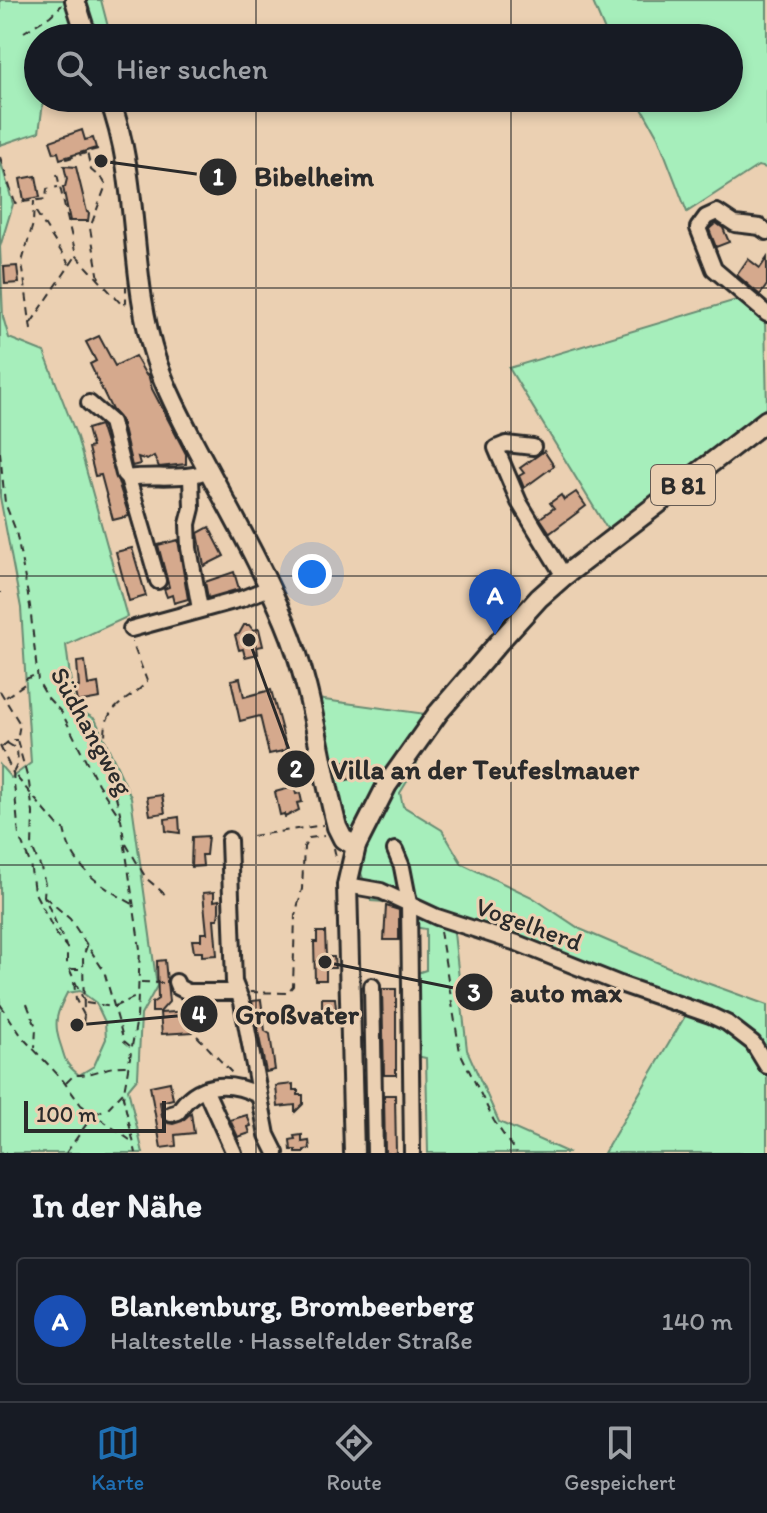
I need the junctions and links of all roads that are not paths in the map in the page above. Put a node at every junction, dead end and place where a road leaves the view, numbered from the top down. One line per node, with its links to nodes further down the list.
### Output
1 (69, 2): 2 (main road)
2 (80, 24)
3 (114, 112): 9 (main road)
4 (767, 232): 5 (street)
5 (767, 314)
6 (89, 403): 10 (street)
7 (767, 420): 11 (main road, B 81)
8 (533, 447): 11 (street)
9 (199, 473): 10 (street); 13 (main road); 14 (street)
10 (128, 478): 12 (street)
11 (564, 576): 17 (main road, B 81)
12 (158, 581)
13 (269, 588): 14 (street); 17 (main road)
14 (200, 609): 15 (street)
15 (131, 629)
16 (229, 840): 23 (street)
17 (356, 846): 19 (main road, B 81)
18 (395, 850): 20 (street)
19 (347, 885): 20 (street, Vogelherd); 30 (main road, B 81)
20 (409, 903): 24 (street, Vogelherd); 32 (street)
21 (176, 982): 23 (street)
22 (372, 986): 31 (street)
23 (237, 992): 26 (street)
24 (767, 1066)
25 (205, 1089): 26 (street); 27 (street); 28 (street)
26 (258, 1095): 29 (street)
27 (171, 1114)
28 (234, 1153)
29 (276, 1153)
30 (354, 1153)
31 (375, 1153)
32 (412, 1153)

